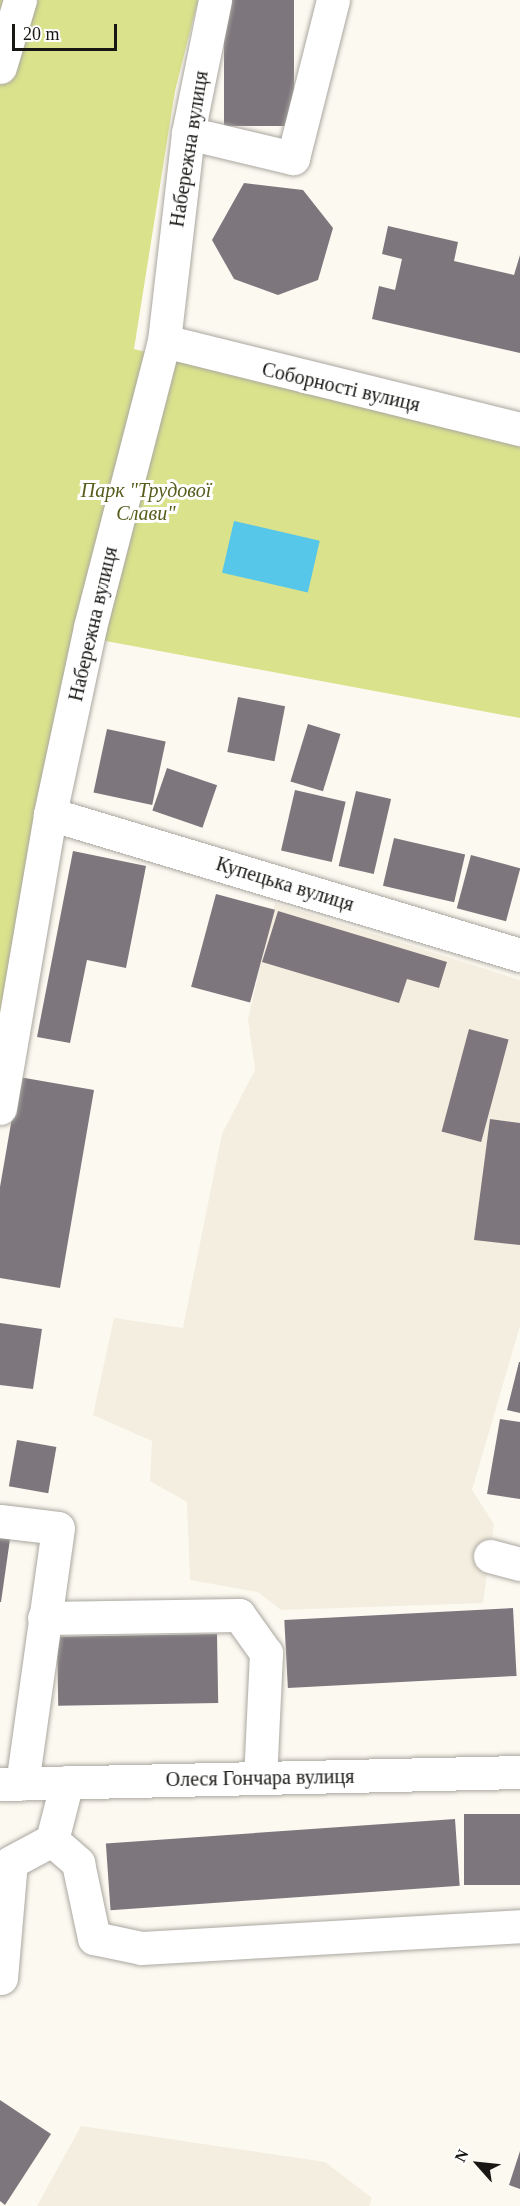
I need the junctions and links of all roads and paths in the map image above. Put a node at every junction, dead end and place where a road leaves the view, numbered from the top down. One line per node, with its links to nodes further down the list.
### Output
1 (20, 0): 4 (street)
2 (215, 0): 5 (street, Набережна вулиця)
3 (333, 0): 5 (street)
4 (0, 66)
5 (188, 133): 6 (street, Набережна вулиця)
6 (164, 341): 7 (street, Соборності вулиця); 8 (street, Набережна вулиця)
7 (520, 429)
8 (50, 814): 9 (street, Купецька вулиця); 10 (street, Набережна вулиця)
9 (520, 955)
10 (0, 1108)
11 (0, 1521): 12 (street)
12 (44, 1618): 14 (street); 16 (street)
13 (520, 1772): 14 (street, Олеся Гончара вулиця)
14 (260, 1778): 15 (street, Олеся Гончара вулиця)
15 (67, 1782): 16 (street, Олеся Гончара вулиця); 17 (street)
16 (11, 1783)
17 (52, 1840): 18 (street); 19 (street)
18 (520, 1926)
19 (1, 1978)

